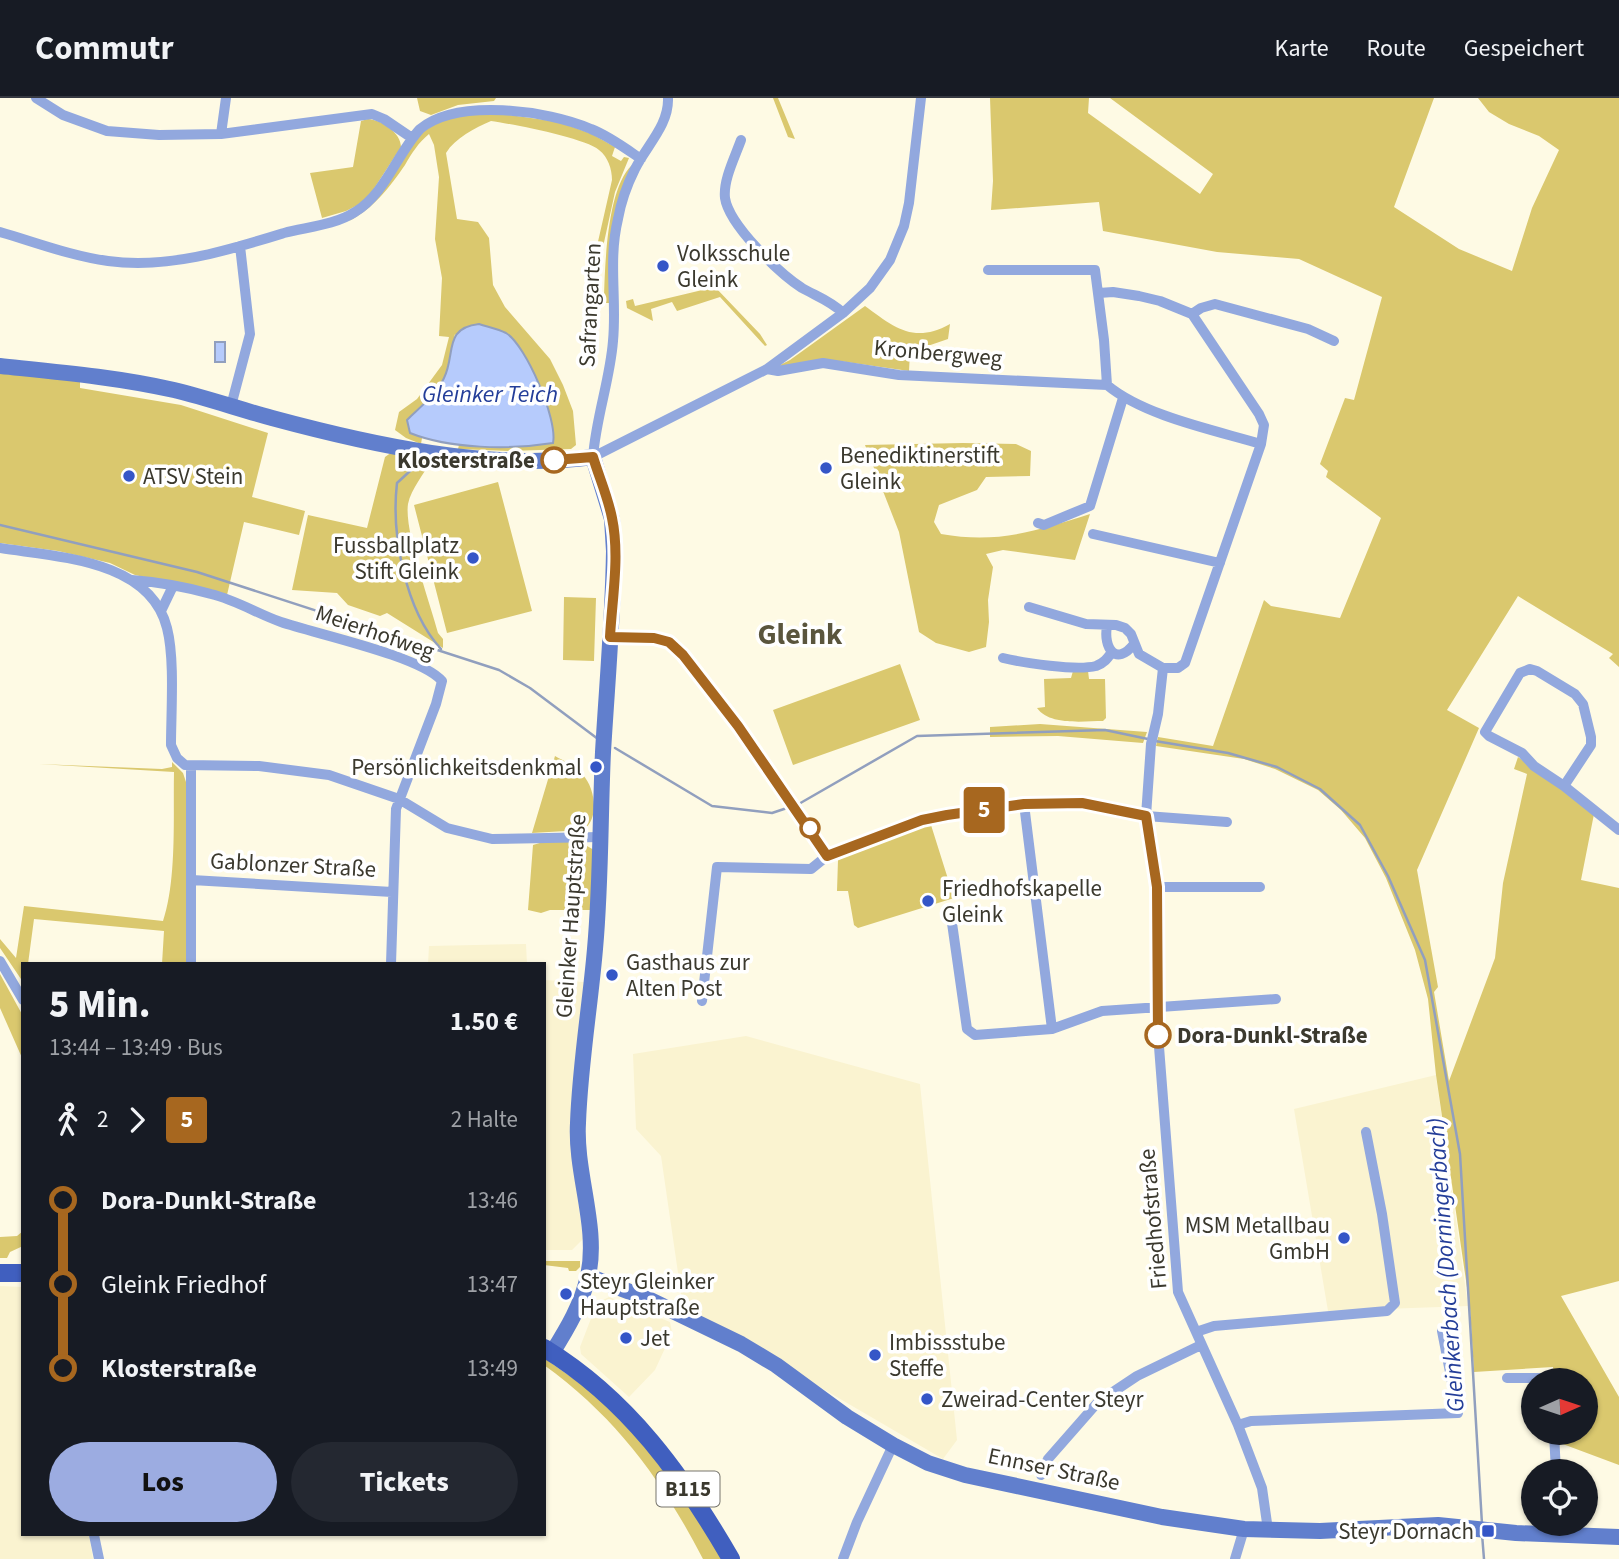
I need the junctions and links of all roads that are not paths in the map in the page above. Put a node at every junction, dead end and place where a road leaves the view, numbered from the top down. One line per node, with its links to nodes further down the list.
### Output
1 (36, 98): 6 (street)
2 (226, 98): 6 (street)
3 (668, 98): 9 (street, Safrangarten)
4 (921, 98): 14 (street)
5 (503, 102): 7 (street); 9 (street)
6 (221, 134): 7 (street)
7 (412, 138): 11 (street)
8 (741, 140): 14 (street)
9 (641, 159): 23 (street, Safrangarten)
10 (0, 232): 11 (street)
11 (240, 246): 21 (street)
12 (988, 270): 13 (street)
13 (1099, 293): 15 (street); 19 (street)
14 (843, 313): 18 (street)
15 (1192, 314): 16 (street); 22 (street)
16 (1334, 341)
17 (0, 366): 21 (street)
18 (767, 369): 19 (street, Kronbergweg); 23 (street)
19 (1107, 385): 20 (street)
20 (1123, 398): 22 (street); 24 (street)
21 (231, 406): 23 (street)
22 (1261, 444): 27 (street)
23 (593, 457): 33 (street, Gleinker Hauptstraße)
24 (1038, 523)
25 (1093, 534): 27 (street)
26 (0, 548): 28 (street)
27 (1220, 563): 37 (street)
28 (132, 580): 29 (street, Meierhofweg); 31 (street)
29 (173, 586): 31 (street); 40 (street, Meierhofweg)
30 (1029, 607): 32 (street)
31 (161, 611): 38 (street)
32 (1107, 626): 34 (street); 35 (street)
33 (610, 637): 45 (street, Gleinker Hauptstraße); 46 (street)
34 (1134, 644): 35 (street); 37 (street)
35 (1112, 652): 36 (street)
36 (1003, 658)
37 (1163, 668): 42 (street, Friedhofstraße)
38 (191, 766): 40 (street); 47 (street, Gablonzer Straße)
39 (1564, 786): 39 (street); 44 (street)
40 (399, 799): 45 (street); 50 (street, Gablonzer Straße)
41 (1024, 804): 42 (street); 46 (street); 59 (street)
42 (1146, 816): 43 (street); 48 (street, Friedhofstraße)
43 (1227, 822)
44 (1619, 830)
45 (600, 837): 63 (street, Gleinker Hauptstraße)
46 (827, 856): 57 (street)
47 (192, 880): 50 (street, Gablonzer Straße); 53 (street, Gablonzer Straße)
48 (1157, 887): 49 (street); 58 (street, Friedhofstraße)
49 (1260, 887)
50 (392, 892): 54 (street, Gablonzer Straße)
51 (950, 909): 59 (street)
52 (0, 961): 55 (street)
53 (191, 962)
54 (391, 962)
55 (21, 997)
56 (1276, 999): 58 (street)
57 (702, 1001)
58 (1156, 1008): 59 (street); 65 (street, Friedhofstraße)
59 (1052, 1029)
60 (1366, 1132): 65 (street)
61 (0, 1273): 62 (main road)
62 (21, 1273)
63 (588, 1276): 67 (street, Gleinker Hauptstraße); 71 (street, Ennser Straße)
64 (1442, 1331): 70 (street)
65 (1196, 1332): 66 (street, Friedhofstraße)
66 (1201, 1345): 70 (street, Friedhofstraße); 72 (street)
67 (548, 1350): 80 (main road, B115)
68 (1507, 1378): 69 (street)
69 (1521, 1378)
70 (1238, 1425): 75 (street, Friedhofstraße)
71 (894, 1445): 73 (street, Ennser Straße); 81 (street)
72 (1041, 1475)
73 (1244, 1529): 75 (street, Ennser Straße); 82 (street)
74 (1521, 1529): 75 (street, Ennser Straße)
75 (1268, 1530)
76 (1598, 1534): 78 (street, Ennser Straße)
77 (94, 1536): 79 (street)
78 (1619, 1537)
79 (99, 1559)
80 (731, 1559)
81 (843, 1559)
82 (1235, 1559)

